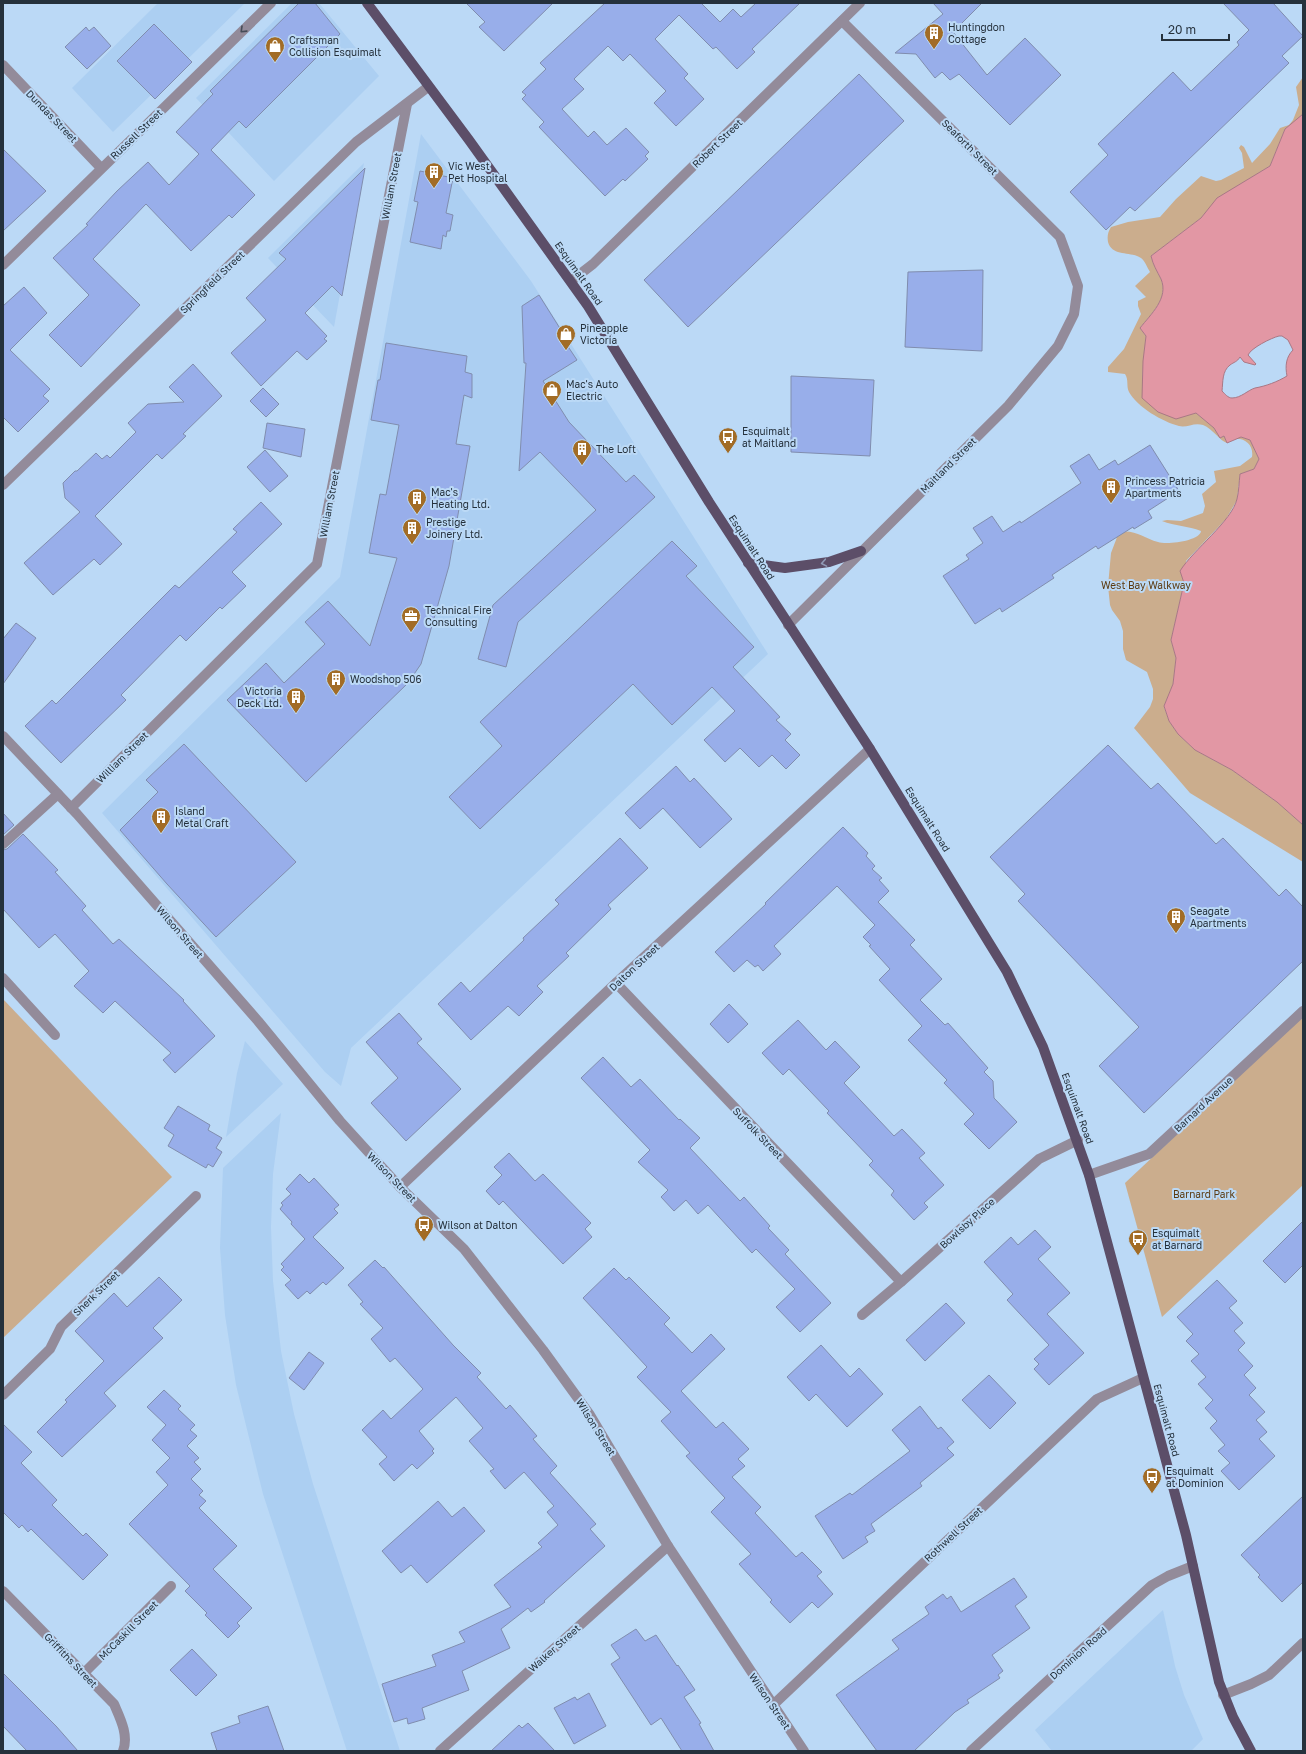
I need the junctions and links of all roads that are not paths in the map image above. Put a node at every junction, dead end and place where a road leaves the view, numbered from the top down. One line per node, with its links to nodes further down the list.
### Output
1 (271, 3): 8 (street, Russell Street, one-way to 8)
2 (367, 3): 6 (main road, Esquimalt Road)
3 (860, 3): 4 (street, Robert Street)
4 (842, 21): 10 (street, Robert Street); 11 (street, Seaforth Street)
5 (3, 64): 8 (street, Dundas Street)
6 (428, 87): 7 (street, Springfield Street); 10 (main road, Esquimalt Road)
7 (407, 104): 12 (street, Springfield Street); 19 (street, William Street)
8 (101, 168): 9 (street, Russell Street)
9 (3, 265)
10 (571, 281): 14 (main road, Esquimalt Road)
11 (1078, 286): 13 (street, Maitland Street)
12 (3, 485)
13 (862, 551): 14 (main road, one-way to 14); 15 (street, Maitland Street)
14 (748, 563): 15 (main road, Esquimalt Road)
15 (788, 625): 17 (main road, Esquimalt Road)
16 (3, 736): 18 (street, Wilson Street)
17 (870, 749): 22 (street, Dalton Street); 25 (main road, Esquimalt Road)
18 (58, 794): 19 (street, Wilson Street); 20 (street)
19 (71, 808): 27 (street, Wilson Street)
20 (3, 844)
21 (3, 978): 24 (street)
22 (616, 983): 27 (street, Dalton Street); 29 (street, Suffolk Street)
23 (1303, 1011): 26 (street, Barnard Avenue)
24 (55, 1035)
25 (1078, 1140): 26 (main road, Esquimalt Road); 29 (street, Bowlsby Place)
26 (1089, 1175): 31 (main road, Esquimalt Road)
27 (400, 1187): 33 (street, Wilson Street)
28 (196, 1196): 32 (street, Sherk Street)
29 (901, 1282): 30 (street, Bowlsby Place)
30 (862, 1315)
31 (1143, 1378): 34 (main road, Esquimalt Road); 40 (street, Rothwell Street)
32 (3, 1395)
33 (668, 1546): 40 (street, Wilson Street); 43 (street, Walker Street)
34 (1193, 1566): 39 (main road, Esquimalt Road); 44 (street, Dominion Road)
35 (172, 1586): 38 (street, McCaskill Street)
36 (3, 1591): 38 (street, Griffiths Street)
37 (1303, 1643): 39 (street)
38 (84, 1673): 42 (street, Griffiths Street)
39 (1224, 1695): 45 (main road, Esquimalt Road)
40 (773, 1705): 41 (street, Wilson Street)
41 (800, 1749)
42 (123, 1751)
43 (440, 1751)
44 (971, 1751)
45 (1251, 1751)

